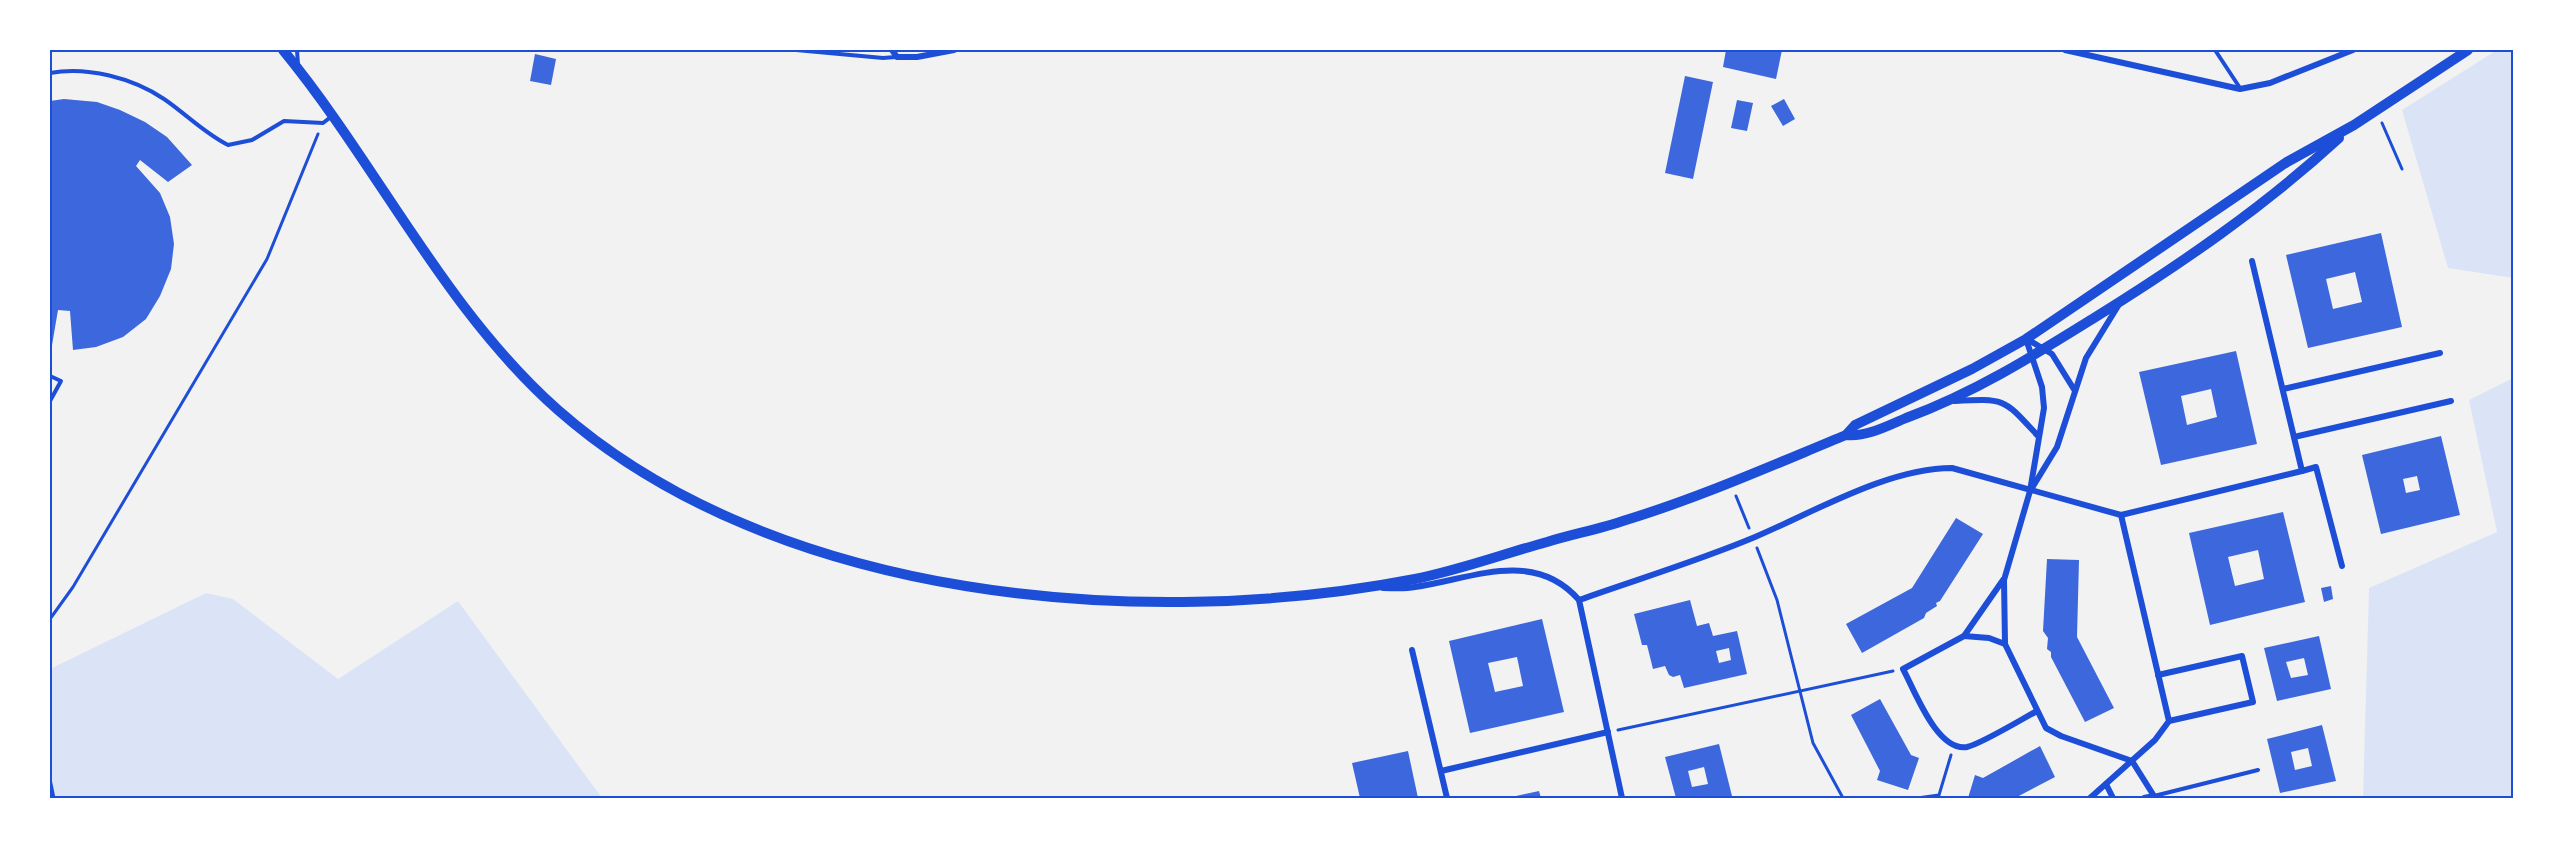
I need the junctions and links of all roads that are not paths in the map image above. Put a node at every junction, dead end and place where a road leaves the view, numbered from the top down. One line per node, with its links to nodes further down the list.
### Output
1 (283, 50): 11 (street)
2 (297, 50): 11 (lane)
3 (796, 50): 10 (lane)
4 (892, 50): 10 (street)
5 (954, 50): 10 (street)
6 (2065, 50): 13 (street)
7 (2215, 50): 13 (lane)
8 (2353, 50): 13 (street)
9 (2468, 50): 15 (street)
10 (897, 57)
11 (299, 69): 14 (street)
12 (50, 73): 14 (lane)
13 (2241, 89)
14 (334, 115): 36 (street)
15 (2354, 125): 17 (street); 18 (street)
16 (2252, 261): 23 (street)
17 (2122, 300): 19 (street); 24 (street)
18 (2026, 339): 19 (street); 21 (street); 28 (street)
19 (2045, 348): 21 (street); 24 (street)
20 (2440, 353): 23 (street)
21 (2032, 357): 26 (street); 29 (street)
22 (50, 376): 25 (lane)
23 (2283, 389): 30 (street)
24 (2075, 391): 32 (street)
25 (50, 401)
26 (1948, 401): 28 (street); 29 (street)
27 (2451, 401): 30 (street)
28 (1846, 435): 36 (street)
29 (2038, 436): 32 (street)
30 (2294, 437): 31 (street)
31 (2302, 471): 33 (street); 34 (street)
32 (2030, 491): 33 (street); 35 (street); 37 (street)
33 (2121, 514): 41 (street)
34 (2342, 566)
35 (2004, 580): 38 (street); 39 (street)
36 (1356, 589): 37 (street)
37 (1579, 600): 44 (street)
38 (1964, 636): 39 (street); 42 (street)
39 (2006, 644): 42 (street)
40 (1412, 650): 47 (street)
41 (2158, 675): 43 (street); 43 (street)
42 (2037, 711): 45 (street)
43 (2169, 721): 45 (street)
44 (1608, 732): 47 (street); 51 (street)
45 (2132, 761): 48 (street); 49 (street)
46 (2258, 770): 49 (lane)
47 (1441, 771): 50 (street)
48 (2106, 784): 52 (street); 53 (street)
49 (2154, 796): 54 (street)
50 (1447, 798)
51 (1622, 798)
52 (2090, 798)
53 (2113, 798)
54 (2144, 798)

